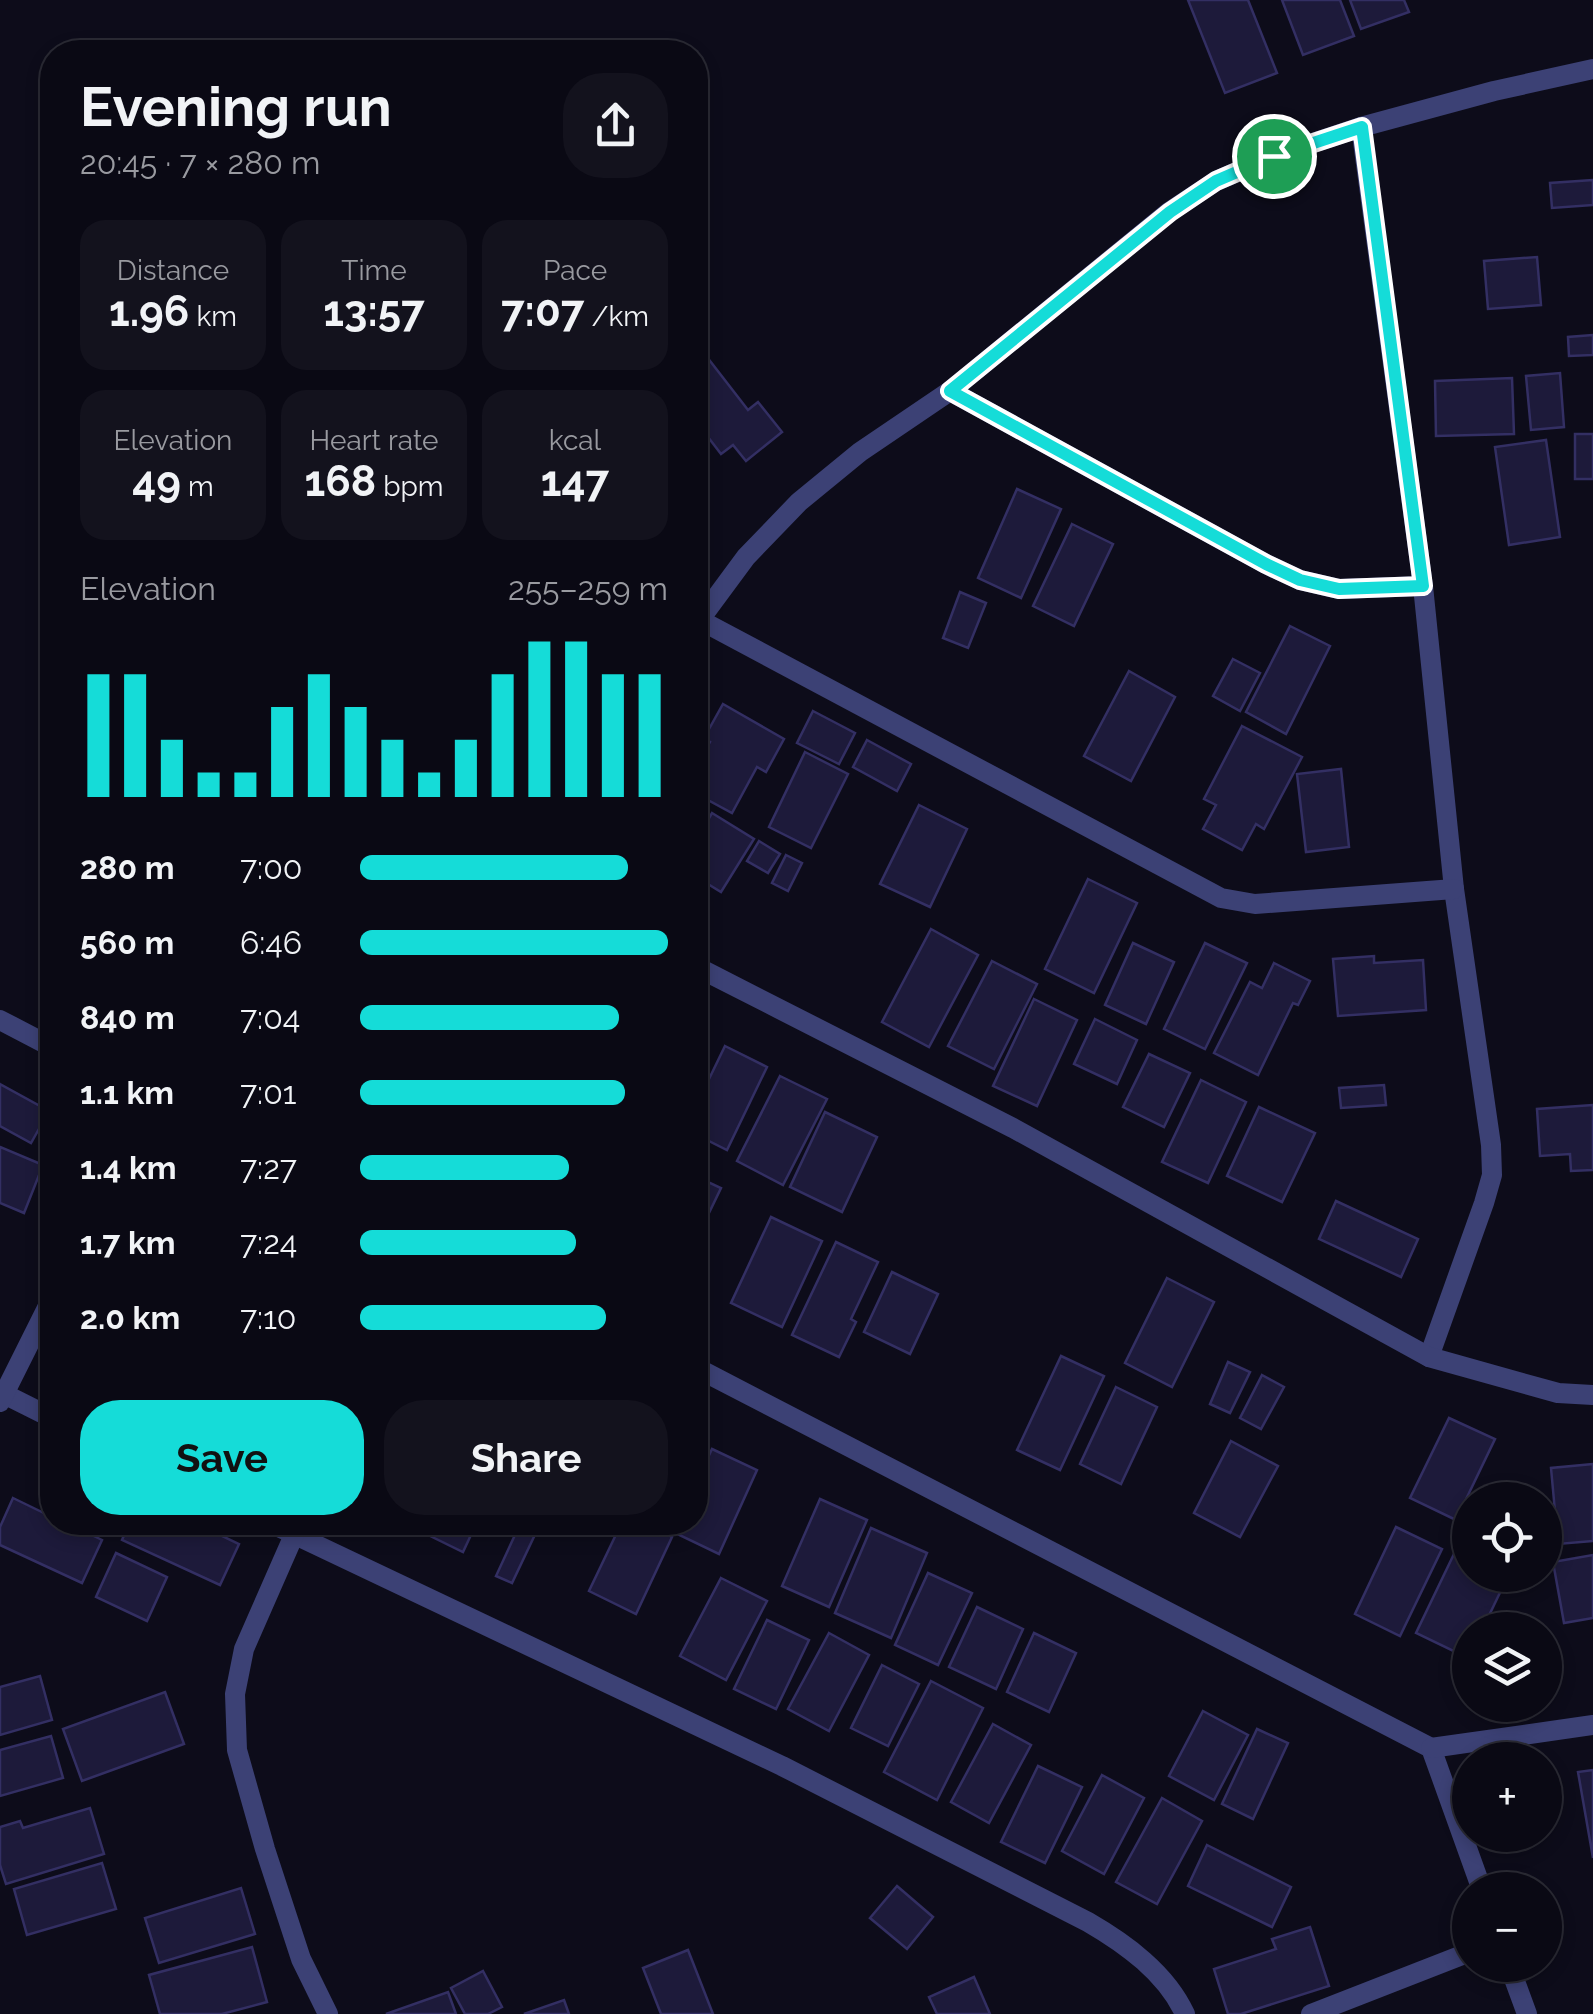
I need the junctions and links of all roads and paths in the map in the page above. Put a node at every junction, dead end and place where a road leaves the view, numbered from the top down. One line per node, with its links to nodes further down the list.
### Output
1 (1593, 69): 2 (street)
2 (1362, 127): 3 (street); 4 (street)
3 (950, 391): 4 (street); 5 (street)
4 (1423, 586): 7 (street)
5 (708, 607)
6 (708, 628): 7 (street)
7 (1454, 889): 12 (street)
8 (708, 973): 12 (street)
9 (0, 1020): 10 (street)
10 (40, 1041)
11 (40, 1322): 15 (street)
12 (1429, 1357): 14 (street)
13 (708, 1374): 19 (street)
14 (1593, 1394)
15 (2, 1398): 16 (street)
16 (40, 1413)
17 (294, 1535): 23 (street); 24 (street)
18 (1593, 1725): 19 (street)
19 (1431, 1748): 20 (street)
20 (1476, 1872)
21 (1452, 1959): 25 (street)
22 (1515, 1982): 26 (street)
23 (328, 2014)
24 (1185, 2014)
25 (1311, 2014)
26 (1527, 2014)

